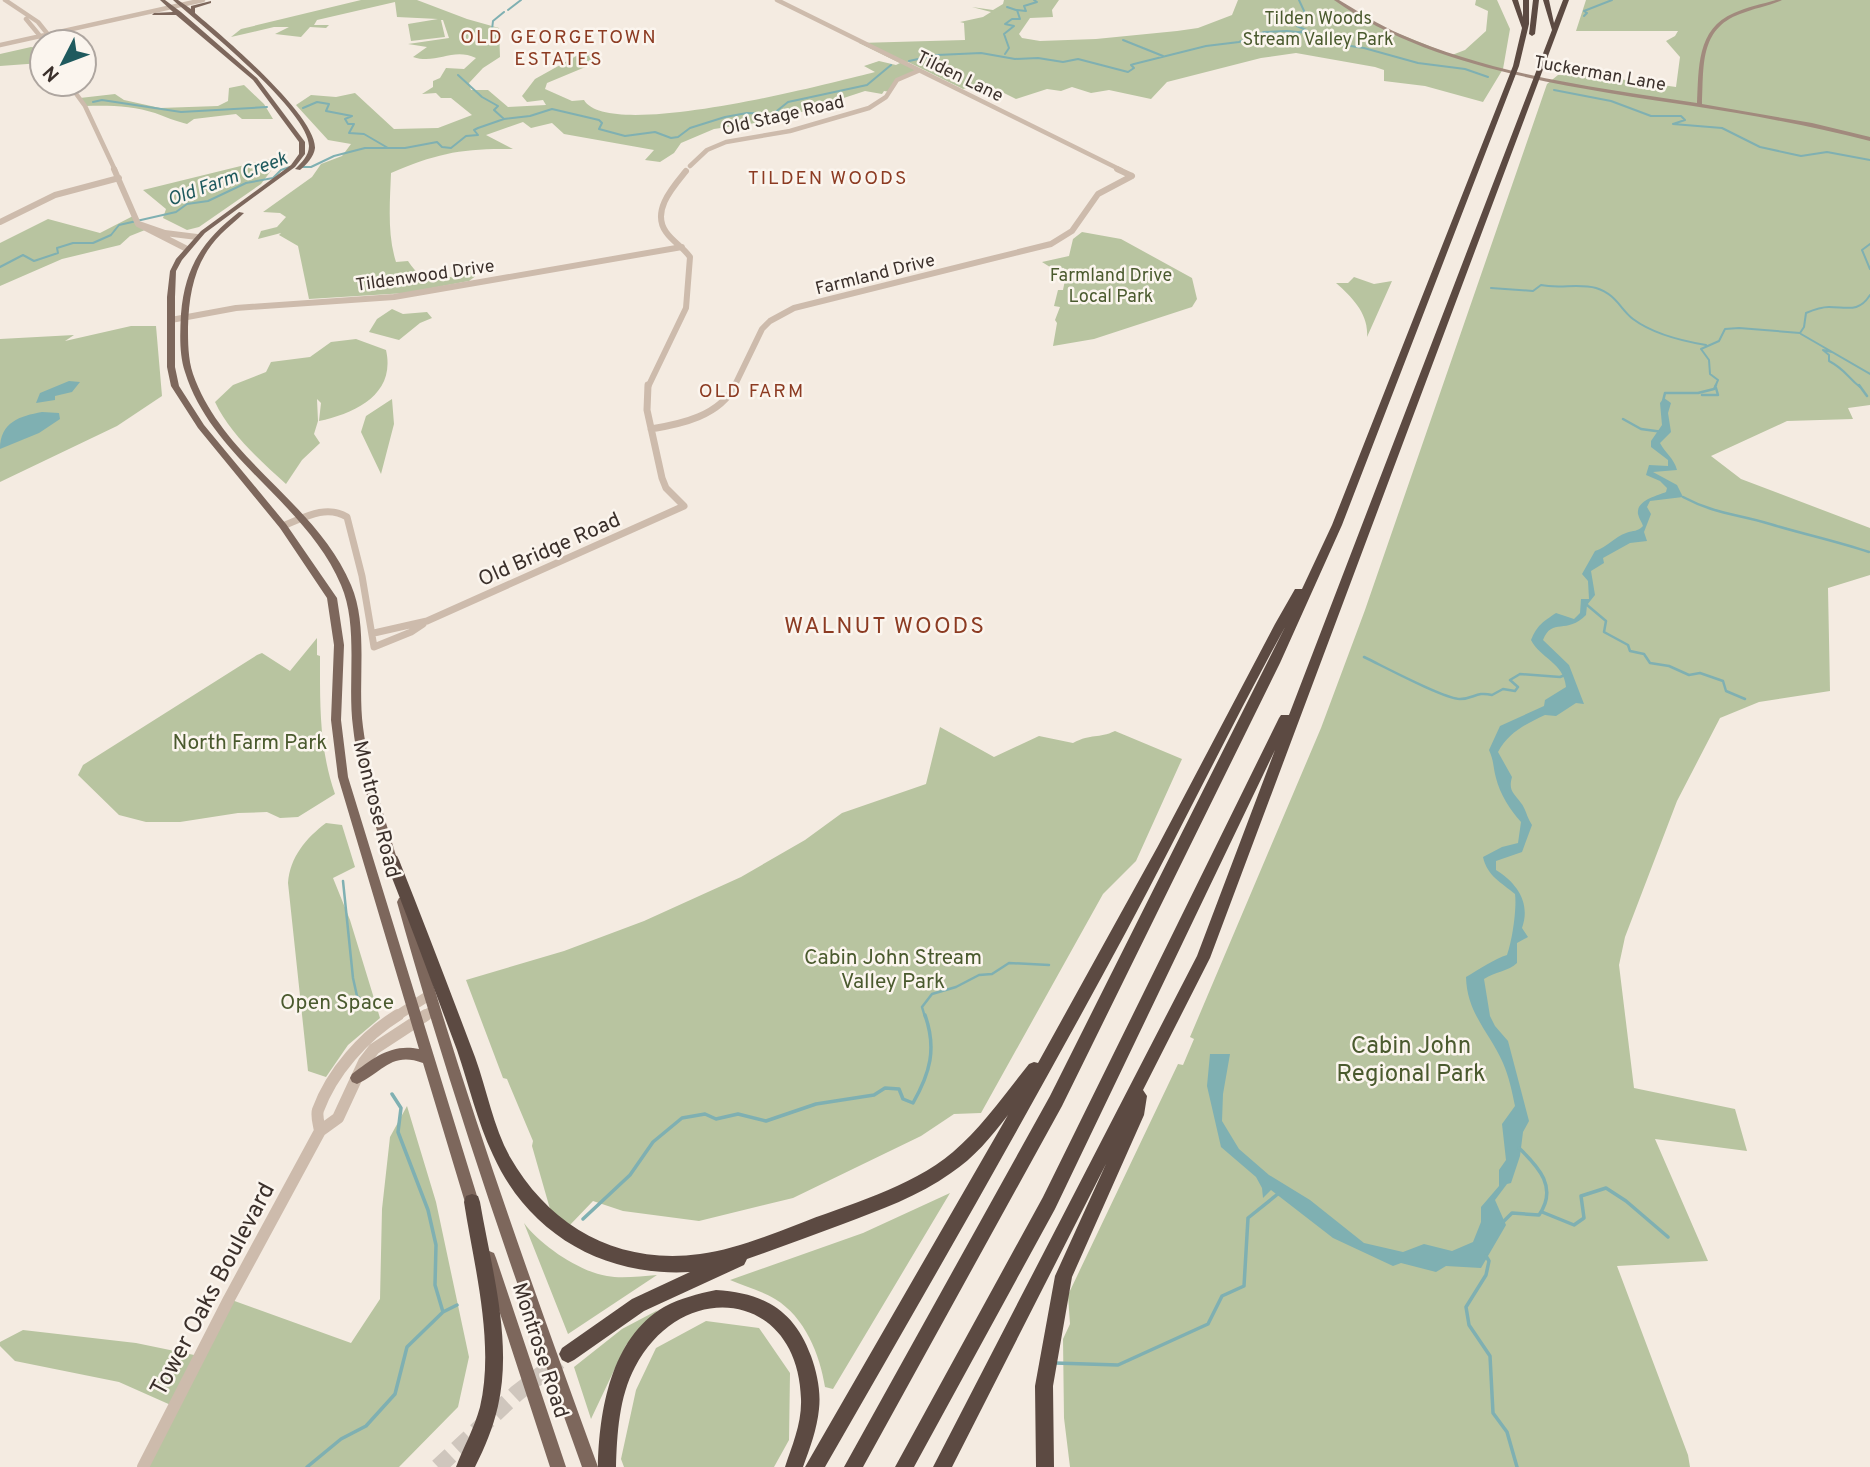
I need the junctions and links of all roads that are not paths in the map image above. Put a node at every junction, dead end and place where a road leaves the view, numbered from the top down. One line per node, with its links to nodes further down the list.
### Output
1 (5, 0): 15 (street)
2 (162, 0): 16 (main road)
3 (175, 0): 14 (main road)
4 (777, 0): 30 (street, Tilden Lane)
5 (1336, 0): 32 (main road, Tuckerman Lane)
6 (1515, 0): 26 (highway)
7 (1526, 0): 26 (highway)
8 (1536, 0): 29 (highway)
9 (1546, 0): 24 (highway)
10 (1557, 0): 24 (highway)
11 (1566, 0): 24 (highway)
12 (1780, 0): 32 (main road)
13 (209, 1): 14 (street); 17 (main road)
14 (184, 6): 16 (street); 17 (main road)
15 (16, 8): 21 (street); 22 (street)
16 (176, 10): 18 (main road); 19 (street); 20 (main road)
17 (193, 13): 25 (main road)
18 (154, 14): 19 (street)
19 (138, 17): 23 (street)
20 (195, 26): 25 (main road); 34 (main road)
21 (34, 28)
22 (42, 28)
23 (88, 28)
24 (1553, 28): 53 (highway)
25 (216, 35): 34 (main road)
26 (1524, 37): 29 (highway)
27 (28, 42): 28 (street)
28 (0, 46)
29 (1514, 70): 49 (highway)
30 (918, 71): 36 (street, Tilden Lane); 41 (street, Old Stage Road)
31 (80, 98): 37 (street)
32 (1699, 104): 33 (main road, Tuckerman Lane)
33 (1870, 139)
34 (301, 162): 35 (main road)
35 (288, 175): 40 (main road, Montrose Road); 43 (main road, Montrose Road)
36 (1132, 176): 46 (street, Farmland Drive)
37 (119, 178): 38 (street); 39 (street)
38 (0, 222)
39 (138, 224): 40 (street); 42 (street)
40 (197, 237): 42 (main road, Montrose Road); 43 (main road)
41 (682, 247): 44 (street, Tildenwood Drive); 46 (street, Old Stage Road)
42 (187, 249): 45 (main road, Montrose Road)
43 (203, 251): 44 (main road, Montrose Road)
44 (185, 317): 45 (street, Tildenwood Drive); 48 (main road, Montrose Road)
45 (171, 320): 50 (main road, Montrose Road)
46 (651, 429): 47 (street, Old Stage Road)
47 (684, 506): 51 (street, Old Bridge Road)
48 (301, 519): 50 (street); 52 (street); 54 (main road, Montrose Road)
49 (1338, 525): 58 (highway); 73 (highway)
50 (283, 526): 56 (main road, Montrose Road)
51 (427, 621): 52 (street, Old Bridge Road); 52 (street, Old Bridge Road)
52 (374, 633)
53 (1320, 645): 61 (highway); 74 (highway)
54 (392, 860): 55 (main road, Montrose Road); 64 (highway)
55 (430, 1003): 56 (street, Tower Oaks Boulevard); 57 (street, Tower Oaks Boulevard); 69 (main road, Montrose Road)
56 (412, 1005): 57 (main road, Montrose Road); 62 (street, Tower Oaks Boulevard)
57 (417, 1019): 59 (main road, Montrose Road); 60 (street, Tower Oaks Boulevard)
58 (1057, 1040): 64 (highway); 72 (highway)
59 (429, 1059): 60 (main road); 63 (main road, Montrose Road)
60 (357, 1077): 62 (street, Tower Oaks Boulevard)
61 (1143, 1080): 75 (highway); 76 (highway)
62 (320, 1131): 66 (street, Tower Oaks Boulevard)
63 (472, 1202): 67 (highway); 68 (main road, Montrose Road)
64 (780, 1240): 65 (highway)
65 (568, 1354)
66 (143, 1467)
67 (465, 1467)
68 (558, 1467)
69 (590, 1467)
70 (607, 1467): 71 (highway)
71 (794, 1467)
72 (814, 1467)
73 (853, 1467)
74 (904, 1467)
75 (942, 1467)
76 (1045, 1467)

